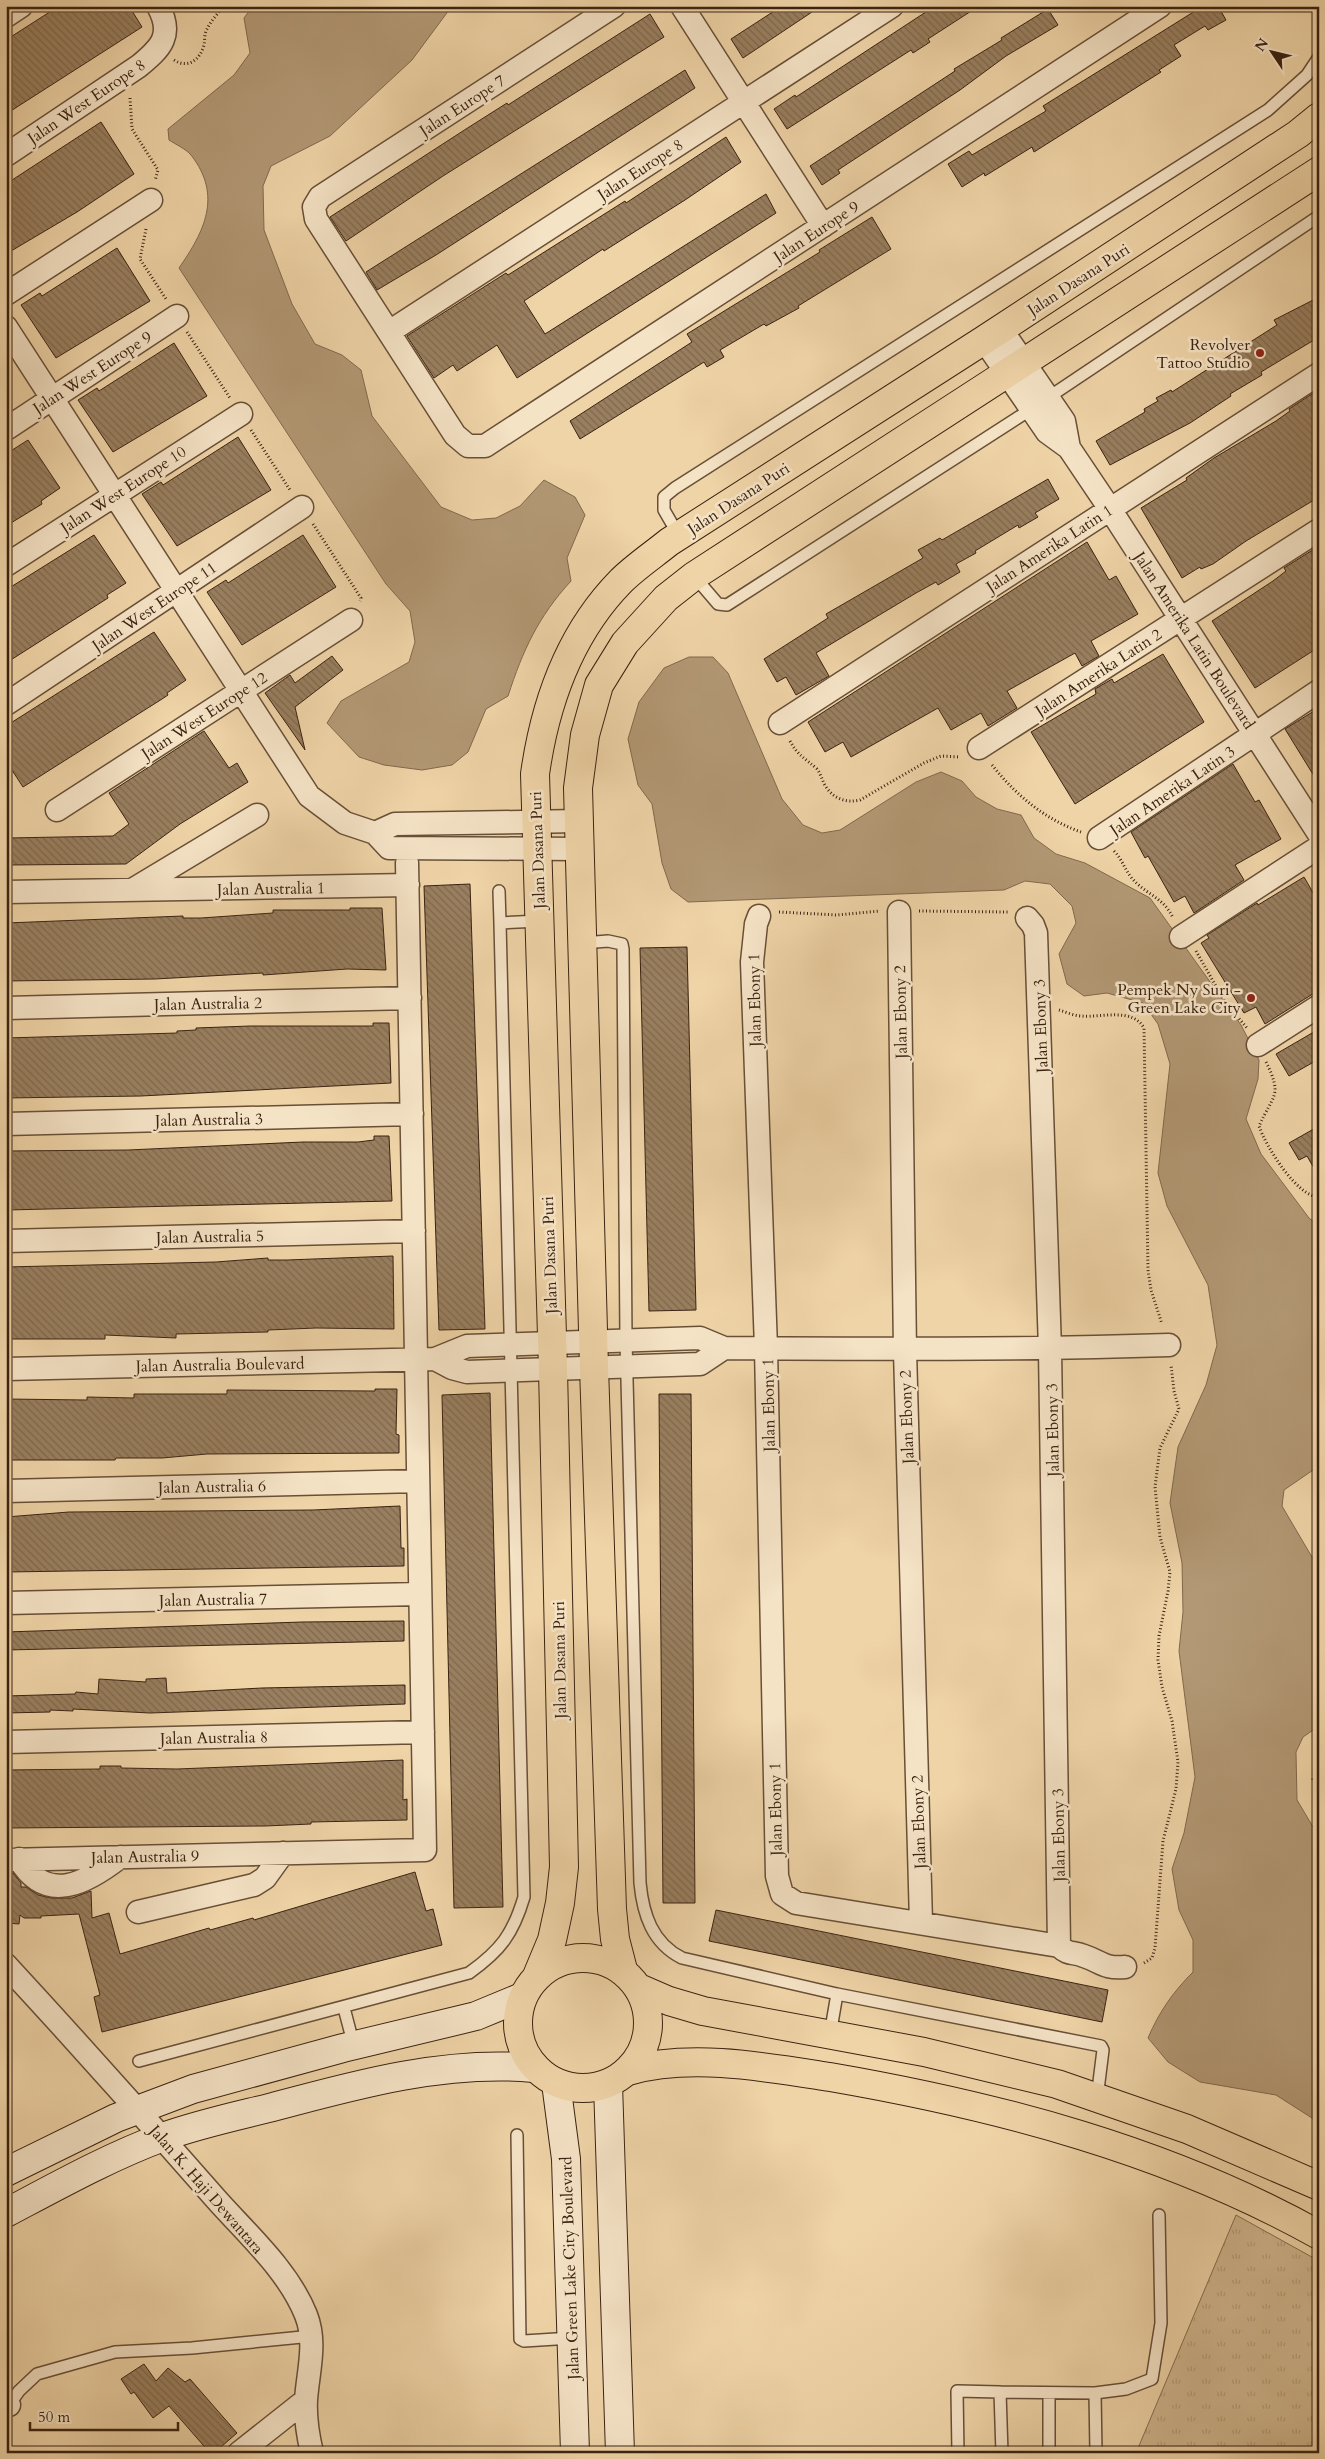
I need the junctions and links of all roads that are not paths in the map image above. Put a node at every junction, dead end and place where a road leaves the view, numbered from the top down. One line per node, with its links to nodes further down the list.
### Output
1 (21, 6): 7 (street)
2 (158, 6): 11 (street, Jalan West Europe 8)
3 (614, 6): 19 (street, Jalan Europe 7)
4 (682, 6): 9 (street)
5 (892, 6): 9 (street, Jalan Europe 8)
6 (1160, 6): 15 (street, Jalan Europe 9)
7 (6, 16)
8 (1319, 57): 31 (lane)
9 (744, 102): 15 (street); 19 (street, Jalan Europe 8)
10 (1319, 117): 20 (main road, Jalan Dasana Puri)
11 (6, 155)
12 (1319, 171): 21 (main road)
13 (151, 200): 16 (street)
14 (1319, 216): 24 (lane)
15 (823, 226): 19 (street, Jalan Europe 9)
16 (6, 294)
17 (177, 316): 23 (street, Jalan West Europe 9)
18 (6, 327): 23 (street)
19 (389, 332)
20 (993, 334): 21 (street); 31 (main road, Jalan Dasana Puri)
21 (1016, 368): 24 (street); 33 (main road)
22 (1319, 374): 29 (street, Jalan Amerika Latin 1)
23 (52, 398): 26 (street, Jalan West Europe 9); 27 (street)
24 (1040, 403): 29 (street, Jalan Amerika Latin Boulevard); 33 (lane)
25 (241, 414): 27 (street, Jalan West Europe 10)
26 (6, 429)
27 (115, 495): 32 (street, Jalan West Europe 10); 34 (street)
28 (302, 507): 34 (street, Jalan West Europe 11)
29 (1110, 509): 35 (street, Jalan Amerika Latin Boulevard); 40 (street, Jalan Amerika Latin 1)
30 (1319, 530): 35 (street, Jalan Amerika Latin 2)
31 (680, 536): 45 (main road, Jalan Dasana Puri)
32 (6, 565)
33 (694, 576): 46 (main road)
34 (177, 590): 37 (street); 39 (street, Jalan West Europe 11)
35 (1181, 619): 41 (street, Jalan Amerika Latin Boulevard); 42 (street, Jalan Amerika Latin 2)
36 (351, 620): 37 (street, Jalan West Europe 12)
37 (242, 690): 43 (street, Jalan West Europe 12); 47 (street)
38 (1319, 691): 41 (street, Jalan Amerika Latin 3)
39 (6, 704)
40 (780, 723)
41 (1255, 734): 48 (street, Jalan Amerika Latin Boulevard); 49 (street, Jalan Amerika Latin 3)
42 (979, 748)
43 (57, 810)
44 (257, 815): 55 (street)
45 (536, 821): 46 (street); 47 (street); 50 (main road, Jalan Dasana Puri)
46 (579, 821): 52 (main road)
47 (375, 833): 50 (street)
48 (1319, 834)
49 (1099, 838)
50 (537, 848): 52 (street); 61 (main road, Jalan Dasana Puri)
51 (1319, 848): 63 (street)
52 (580, 849): 64 (main road)
53 (408, 863): 54 (street)
54 (408, 885): 55 (street, Jalan Australia 1); 65 (street)
55 (133, 890): 57 (street, Jalan Australia 1)
56 (499, 891): 62 (lane)
57 (6, 892)
58 (899, 912): 79 (street, Jalan Ebony 2)
59 (759, 916): 77 (street, Jalan Ebony 1)
60 (1027, 918): 78 (street, Jalan Ebony 3)
61 (539, 922): 62 (lane); 81 (main road, Jalan Dasana Puri)
62 (500, 923): 74 (lane)
63 (1182, 937)
64 (583, 943): 73 (lane); 80 (main road)
65 (410, 998): 67 (street, Jalan Australia 2); 69 (street)
66 (1319, 1006): 68 (street)
67 (6, 1008)
68 (1258, 1045)
69 (412, 1114): 70 (street, Jalan Australia 3); 71 (street)
70 (6, 1124)
71 (414, 1231): 72 (street, Jalan Australia 5); 82 (street)
72 (6, 1240)
73 (626, 1341): 76 (street); 80 (street); 83 (lane)
74 (510, 1345): 81 (street); 82 (street); 85 (lane)
75 (1169, 1345): 78 (street)
76 (724, 1348): 77 (street); 83 (street)
77 (766, 1348): 79 (street); 95 (street, Jalan Ebony 1)
78 (1050, 1349): 79 (street); 96 (street, Jalan Ebony 3)
79 (904, 1351): 95 (street, Jalan Ebony 2)
80 (594, 1355): 81 (street); 83 (street); 99 (main road)
81 (553, 1356): 85 (street); 100 (main road, Jalan Dasana Puri)
82 (425, 1359): 84 (street, Jalan Australia Boulevard); 85 (street); 86 (street)
83 (627, 1366): 101 (lane)
84 (6, 1369)
85 (510, 1370): 102 (lane)
86 (418, 1481): 87 (street, Jalan Australia 6); 88 (street)
87 (6, 1491)
88 (420, 1594): 89 (street, Jalan Australia 7); 90 (street)
89 (6, 1603)
90 (423, 1732): 91 (street, Jalan Australia 8); 92 (street, Jalan Australia 9)
91 (6, 1742)
92 (283, 1853): 93 (street, Jalan Australia 9); 94 (street)
93 (12, 1860)
94 (138, 1912)
95 (920, 1922): 96 (street)
96 (1059, 1946): 98 (street)
97 (6, 1965): 109 (street, Jalan K. Haji Dewantara)
98 (1125, 1967)
99 (631, 1979): 100 (main road); 103 (main road); 107 (main road)
100 (530, 1987): 104 (street); 106 (main road)
101 (837, 1994): 103 (lane); 108 (lane)
102 (344, 2008): 104 (lane); 105 (lane)
103 (830, 2035): 108 (main road)
104 (354, 2046): 109 (street)
105 (140, 2061)
106 (545, 2076): 107 (main road); 111 (street); 118 (street, Jalan Green Lake City Boulevard)
107 (618, 2077): 116 (main road); 127 (street)
108 (1097, 2098): 113 (main road)
109 (137, 2108): 111 (street, Jalan K. Haji Dewantara); 112 (street)
110 (517, 2135): 118 (lane)
111 (162, 2138): 114 (street); 117 (street, Jalan K. Haji Dewantara)
112 (6, 2172)
113 (1319, 2186)
114 (6, 2214)
115 (1159, 2215): 120 (lane)
116 (1319, 2235)
117 (312, 2336): 122 (street, Jalan K. Haji Dewantara); 123 (lane)
118 (572, 2338): 126 (street, Jalan Green Lake City Boulevard)
119 (1000, 2392): 121 (lane); 128 (lane); 129 (lane)
120 (1095, 2393): 121 (lane); 131 (lane)
121 (1049, 2394): 130 (lane)
122 (306, 2400): 124 (street); 125 (street, Jalan K. Haji Dewantara)
123 (8, 2404)
124 (239, 2453)
125 (312, 2453)
126 (575, 2453)
127 (620, 2453)
128 (958, 2453)
129 (1002, 2453)
130 (1049, 2453)
131 (1096, 2453)

